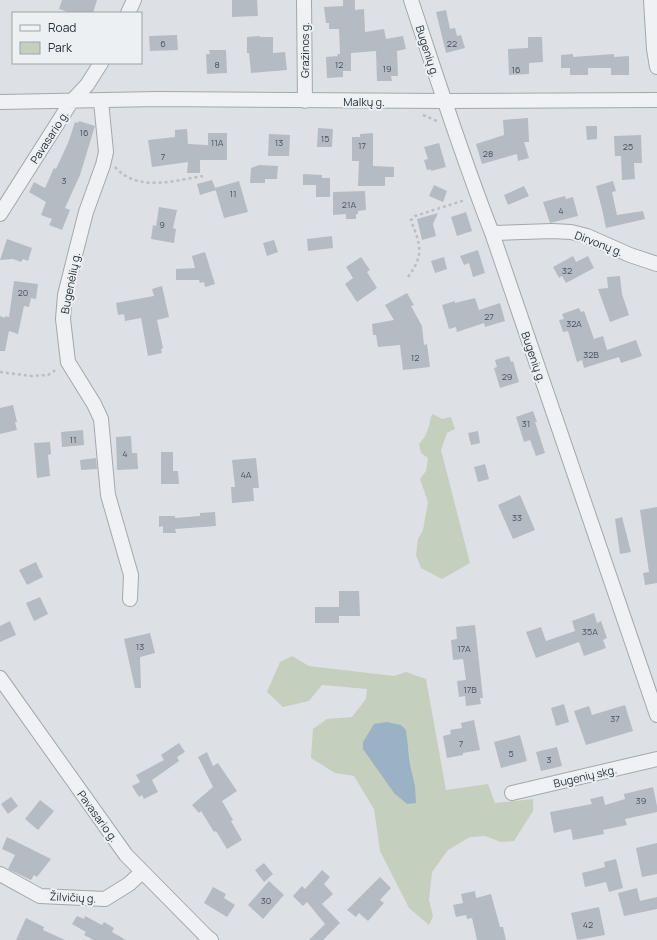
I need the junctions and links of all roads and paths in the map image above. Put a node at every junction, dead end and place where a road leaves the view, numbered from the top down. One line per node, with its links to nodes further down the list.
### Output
1 (134, 0): 5 (street)
2 (304, 0): 10 (street, Gražinos g.)
3 (411, 0): 13 (street, Bugenių g.)
4 (651, 0): 7 (street)
5 (128, 12)
6 (100, 64): 12 (street, Pavasario g.)
7 (657, 67)
8 (657, 100): 13 (street, Malkų g.)
9 (101, 101): 10 (street, Malkų g.); 12 (street, Malkų g.); 14 (street, Bugenėlių g.)
10 (305, 101): 13 (street, Malkų g.)
11 (0, 102): 12 (street, Malkų g.)
12 (72, 102): 16 (street, Pavasario g.)
13 (444, 102): 18 (street, Bugenių g.)
14 (106, 152): 15 (path); 23 (street, Bugenėlių g.)
15 (204, 176)
16 (18, 186): 17 (street); 19 (street, Pavasario g.)
17 (0, 196)
18 (477, 196): 20 (street, Bugenių g.); 22 (path)
19 (0, 214)
20 (492, 233): 21 (street, Dirvonų g.); 27 (street, Bugenių g.)
21 (657, 264)
22 (408, 277)
23 (68, 362): 24 (path); 25 (street, Bugenėlių g.)
24 (0, 372)
25 (130, 599)
26 (0, 678): 30 (street, Pavasario g.)
27 (657, 715)
28 (657, 759): 29 (street, Bugenių skg.)
29 (512, 794)
30 (142, 872): 31 (street, Žilvičių g.); 32 (street, Pavasario g.)
31 (0, 874)
32 (211, 940)

